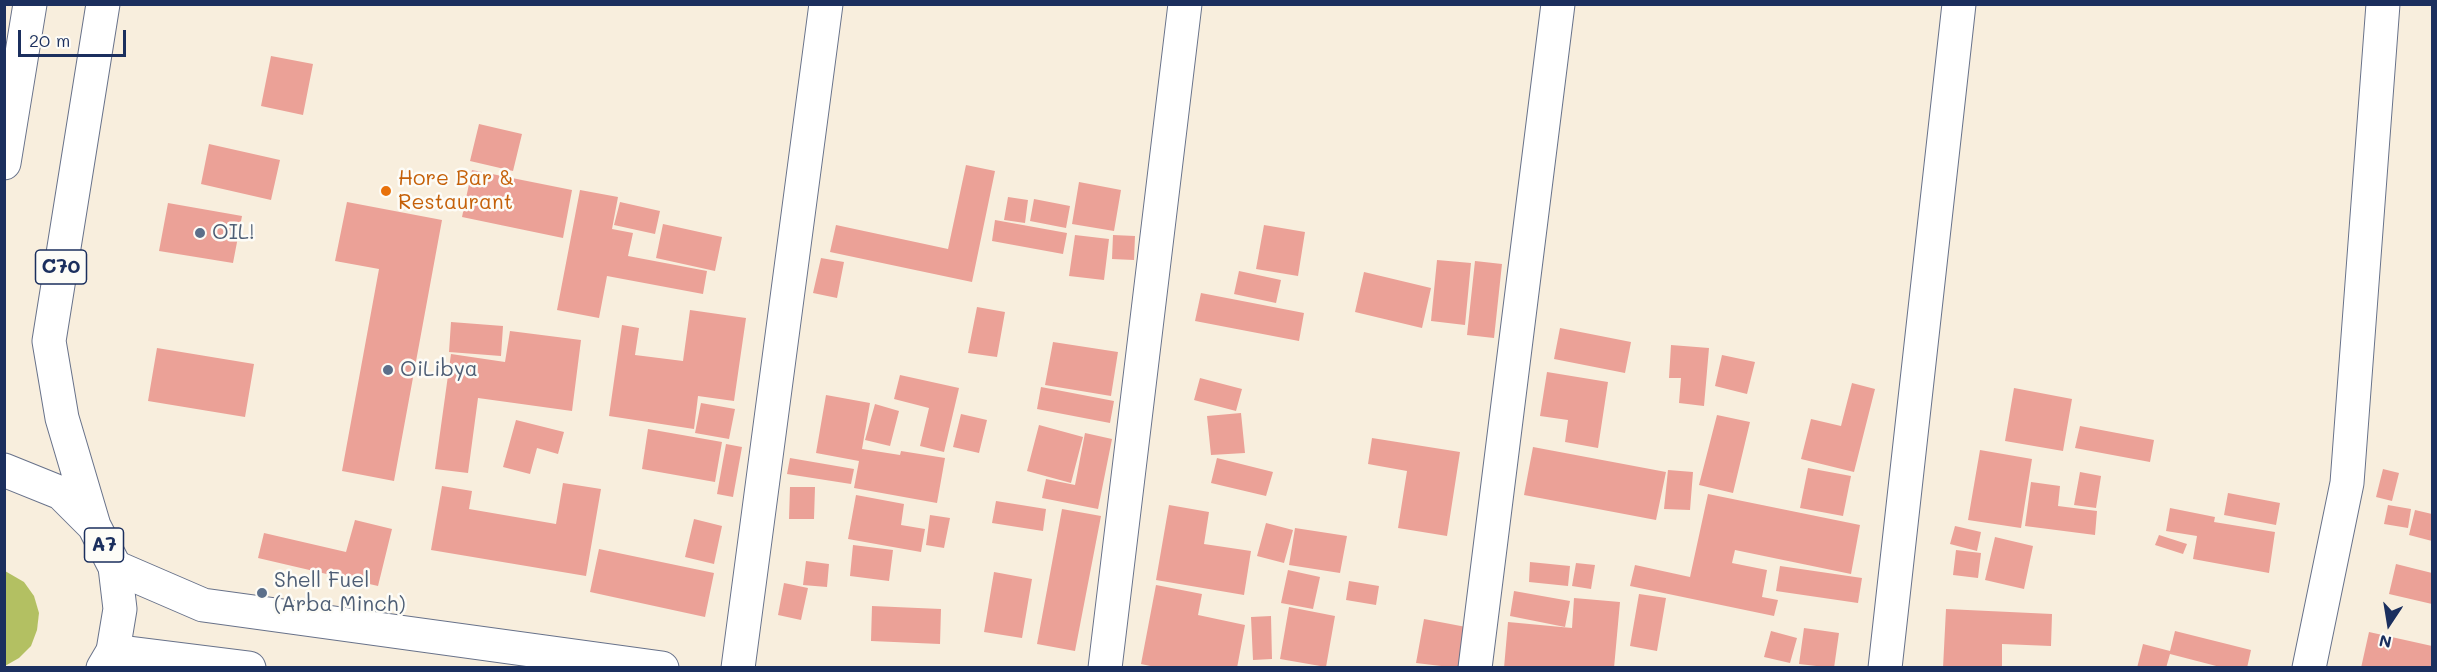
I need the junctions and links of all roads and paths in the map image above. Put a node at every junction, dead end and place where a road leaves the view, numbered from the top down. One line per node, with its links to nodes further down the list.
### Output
1 (30, 4): 8 (main road)
2 (103, 4): 10 (main road, C70)
3 (826, 4): 15 (main road)
4 (1185, 4): 16 (main road)
5 (1558, 4): 17 (main road)
6 (1959, 4): 18 (main road)
7 (2383, 4): 19 (main road)
8 (4, 163)
9 (4, 470): 10 (main road, A7)
10 (94, 526): 11 (main road, A7)
11 (115, 567): 12 (main road, A7); 14 (main road)
12 (108, 659): 13 (main road)
13 (249, 668)
14 (662, 668)
15 (738, 668)
16 (1105, 668)
17 (1475, 668)
18 (1885, 668)
19 (2309, 668)

